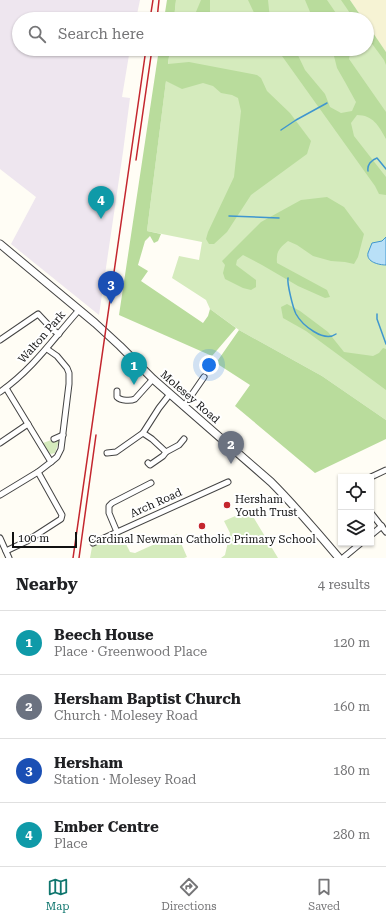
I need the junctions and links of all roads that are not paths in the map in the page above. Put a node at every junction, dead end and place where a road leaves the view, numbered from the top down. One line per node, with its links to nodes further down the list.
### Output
1 (0, 244): 2 (street, Molesey Road)
2 (79, 310): 3 (street, Walton Park); 7 (street, Molesey Road)
3 (59, 334): 4 (street); 5 (street, Walton Park)
4 (0, 340)
5 (47, 349): 8 (street, Walton Park); 15 (street)
6 (204, 377): 12 (street)
7 (153, 379): 9 (street); 11 (street, Molesey Road)
8 (6, 388): 10 (street, Walton Park); 13 (street)
9 (117, 391)
10 (0, 392)
11 (170, 394): 12 (street, Molesey Road); 14 (street)
12 (184, 406): 39 (street, Molesey Road)
13 (28, 424): 18 (street); 21 (street)
14 (143, 433): 19 (street); 20 (street)
15 (63, 435): 17 (street); 21 (street)
16 (184, 438): 19 (street)
17 (54, 439)
18 (0, 443)
19 (166, 452): 22 (street)
20 (107, 453)
21 (51, 462): 24 (street)
22 (148, 463)
23 (386, 470): 25 (street)
24 (38, 472): 28 (street); 37 (street)
25 (374, 476)
26 (228, 482): 31 (street, Arch Road)
27 (151, 483): 31 (street)
28 (0, 495)
29 (374, 517): 30 (street)
30 (382, 526): 32 (street); 33 (street)
31 (117, 532): 35 (street, Arch Road)
32 (386, 532)
33 (374, 533)
34 (0, 538): 37 (street)
35 (93, 543)
36 (357, 546): 40 (street)
37 (6, 551): 38 (street)
38 (9, 558)
39 (339, 558)
40 (343, 558)

